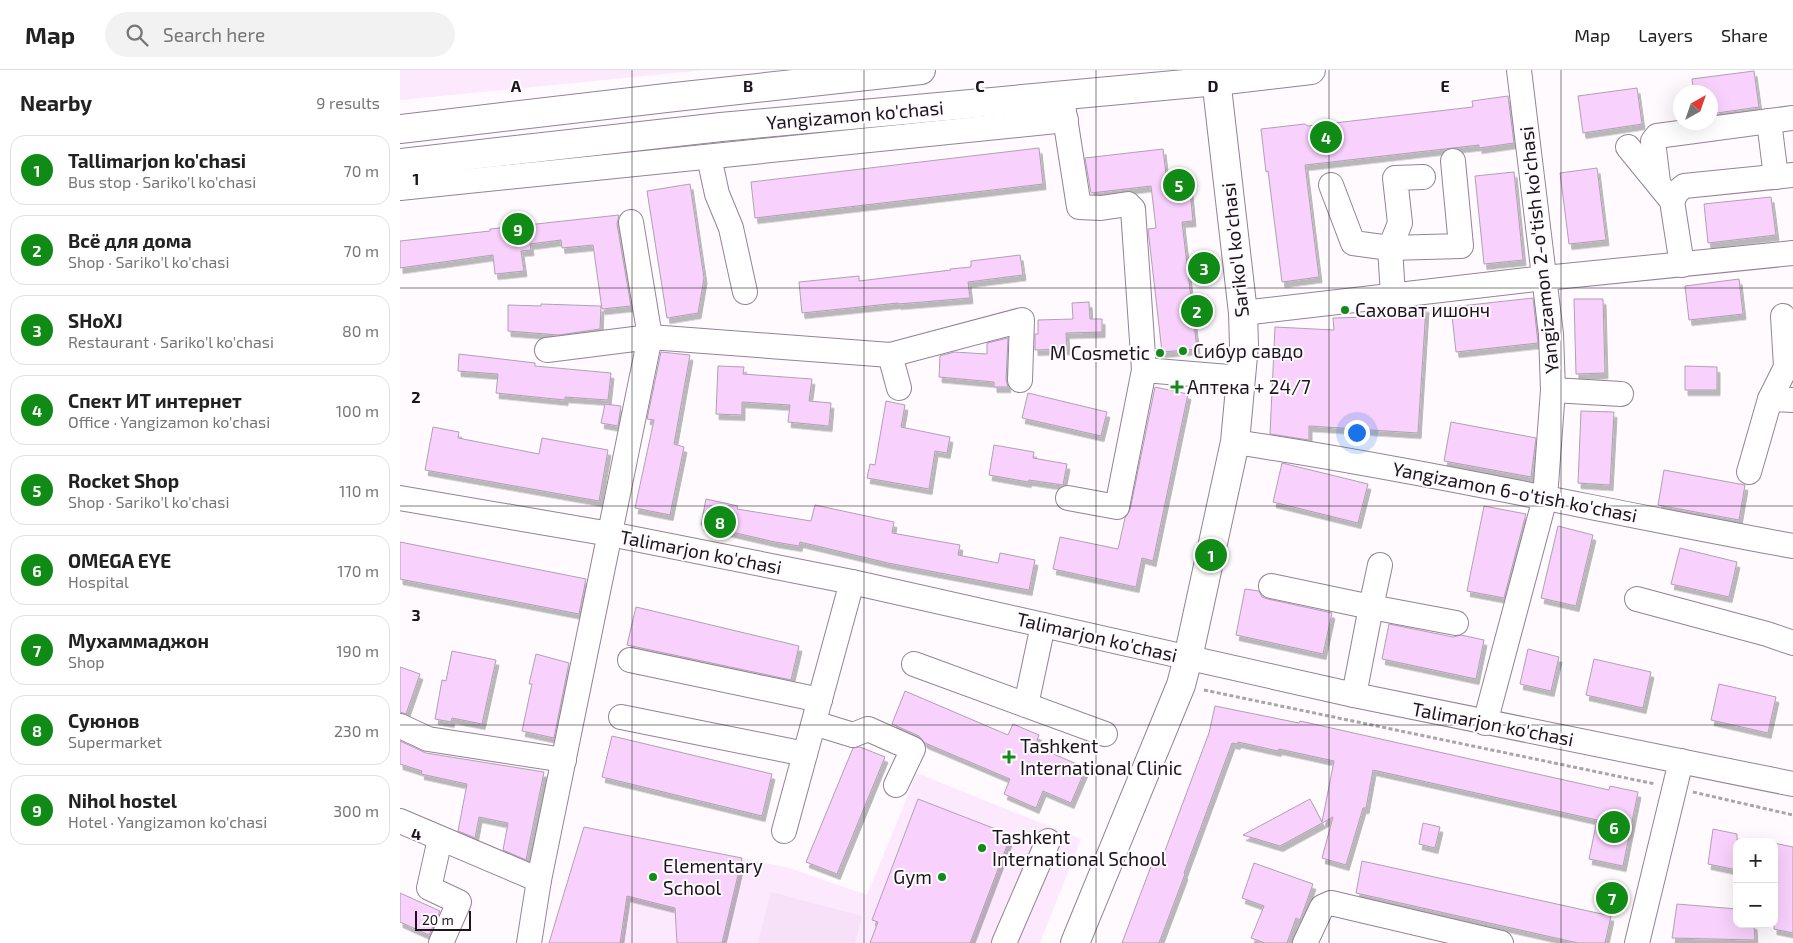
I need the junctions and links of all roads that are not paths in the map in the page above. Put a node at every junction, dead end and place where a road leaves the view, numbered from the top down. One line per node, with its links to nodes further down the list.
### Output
1 (919, 70): 5 (main road, Yangizamon ko'chasi)
2 (1310, 70): 4 (main road, Yangizamon ko'chasi)
3 (1519, 70): 25 (street, Yangizamon 2-o'tish ko'chasi)
4 (1216, 75): 6 (main road, Yangizamon ko'chasi); 28 (main road, Sariko'l ko'chasi)
5 (772, 86): 9 (main road); 10 (main road, Yangizamon ko'chasi)
6 (1064, 108): 9 (main road, Yangizamon ko'chasi); 12 (street); 33 (street)
7 (1793, 118): 8 (street)
8 (1768, 121): 15 (street); 17 (street)
9 (778, 122): 14 (main road, Yangizamon ko'chasi)
10 (400, 129)
11 (1628, 147): 17 (street)
12 (709, 157): 19 (street); 26 (street)
13 (1453, 161): 22 (street)
14 (400, 163)
15 (1785, 176): 20 (street)
16 (1423, 177): 22 (street)
17 (1658, 182): 20 (street)
18 (1331, 185): 22 (street)
19 (400, 188)
20 (1672, 201): 24 (street)
21 (631, 222): 30 (street)
22 (1390, 248): 27 (street)
23 (1793, 253): 24 (street)
24 (1682, 265): 25 (street)
25 (1545, 278): 27 (street); 37 (street, Yangizamon 2-o'tish ko'chasi)
26 (745, 292)
27 (1393, 295): 28 (street)
28 (1243, 312): 34 (main road, Sariko'l ko'chasi)
29 (1784, 316): 39 (street)
30 (650, 337): 31 (street); 32 (street); 45 (street)
31 (548, 350)
32 (890, 354): 35 (street); 36 (street)
33 (1144, 370): 34 (street); 43 (street)
34 (1242, 378): 40 (main road, Sariko'l ko'chasi)
35 (1020, 380)
36 (899, 388)
37 (1553, 390): 38 (street); 44 (street, Yangizamon 2-o'tish ko'chasi)
38 (1621, 394)
39 (1782, 400): 41 (street)
40 (1236, 442): 44 (street, Yangizamon 6-o'tish ko'chasi); 55 (main road, Sariko'l ko'chasi)
41 (1749, 472)
42 (400, 498): 45 (street, Talimarjon ko'chasi)
43 (1068, 498)
44 (1545, 498): 46 (street, Yangizamon 6-o'tish ko'chasi); 63 (street, Yangizamon 2-o'tish ko'chasi)
45 (610, 534): 48 (street, Talimarjon ko'chasi); 67 (street)
46 (1793, 546)
47 (1380, 565): 51 (street)
48 (852, 582): 53 (street, Talimarjon ko'chasi); 59 (street)
49 (1271, 586): 51 (street)
50 (1637, 600): 54 (street)
51 (1371, 607): 52 (street); 58 (street)
52 (1456, 623)
53 (1043, 625): 55 (street, Talimarjon ko'chasi); 60 (street)
54 (1793, 643)
55 (1188, 658): 58 (street, Talimarjon ko'chasi); 79 (main road, Sariko'l ko'chasi)
56 (630, 660): 59 (street)
57 (914, 664): 60 (street)
58 (1354, 695): 63 (street, Talimarjon ko'chasi)
59 (820, 700): 62 (street)
60 (1026, 705): 65 (street)
61 (621, 717): 66 (street)
62 (814, 723): 66 (street); 70 (street)
63 (1485, 723): 68 (street, Talimarjon ko'chasi)
64 (400, 726): 67 (street)
65 (1104, 734)
66 (805, 754): 72 (street)
67 (564, 760): 75 (street)
68 (1681, 761): 69 (street, Talimarjon ko'chasi); 82 (street)
69 (1793, 784)
70 (896, 785)
71 (400, 821): 73 (street)
72 (784, 831)
73 (440, 839): 75 (street); 76 (street)
74 (1048, 841): 78 (street)
75 (538, 880): 77 (street)
76 (441, 943)
77 (529, 943)
78 (1004, 943)
79 (1074, 943)
80 (1305, 943): 81 (street)
81 (1501, 943)
82 (1637, 943)

